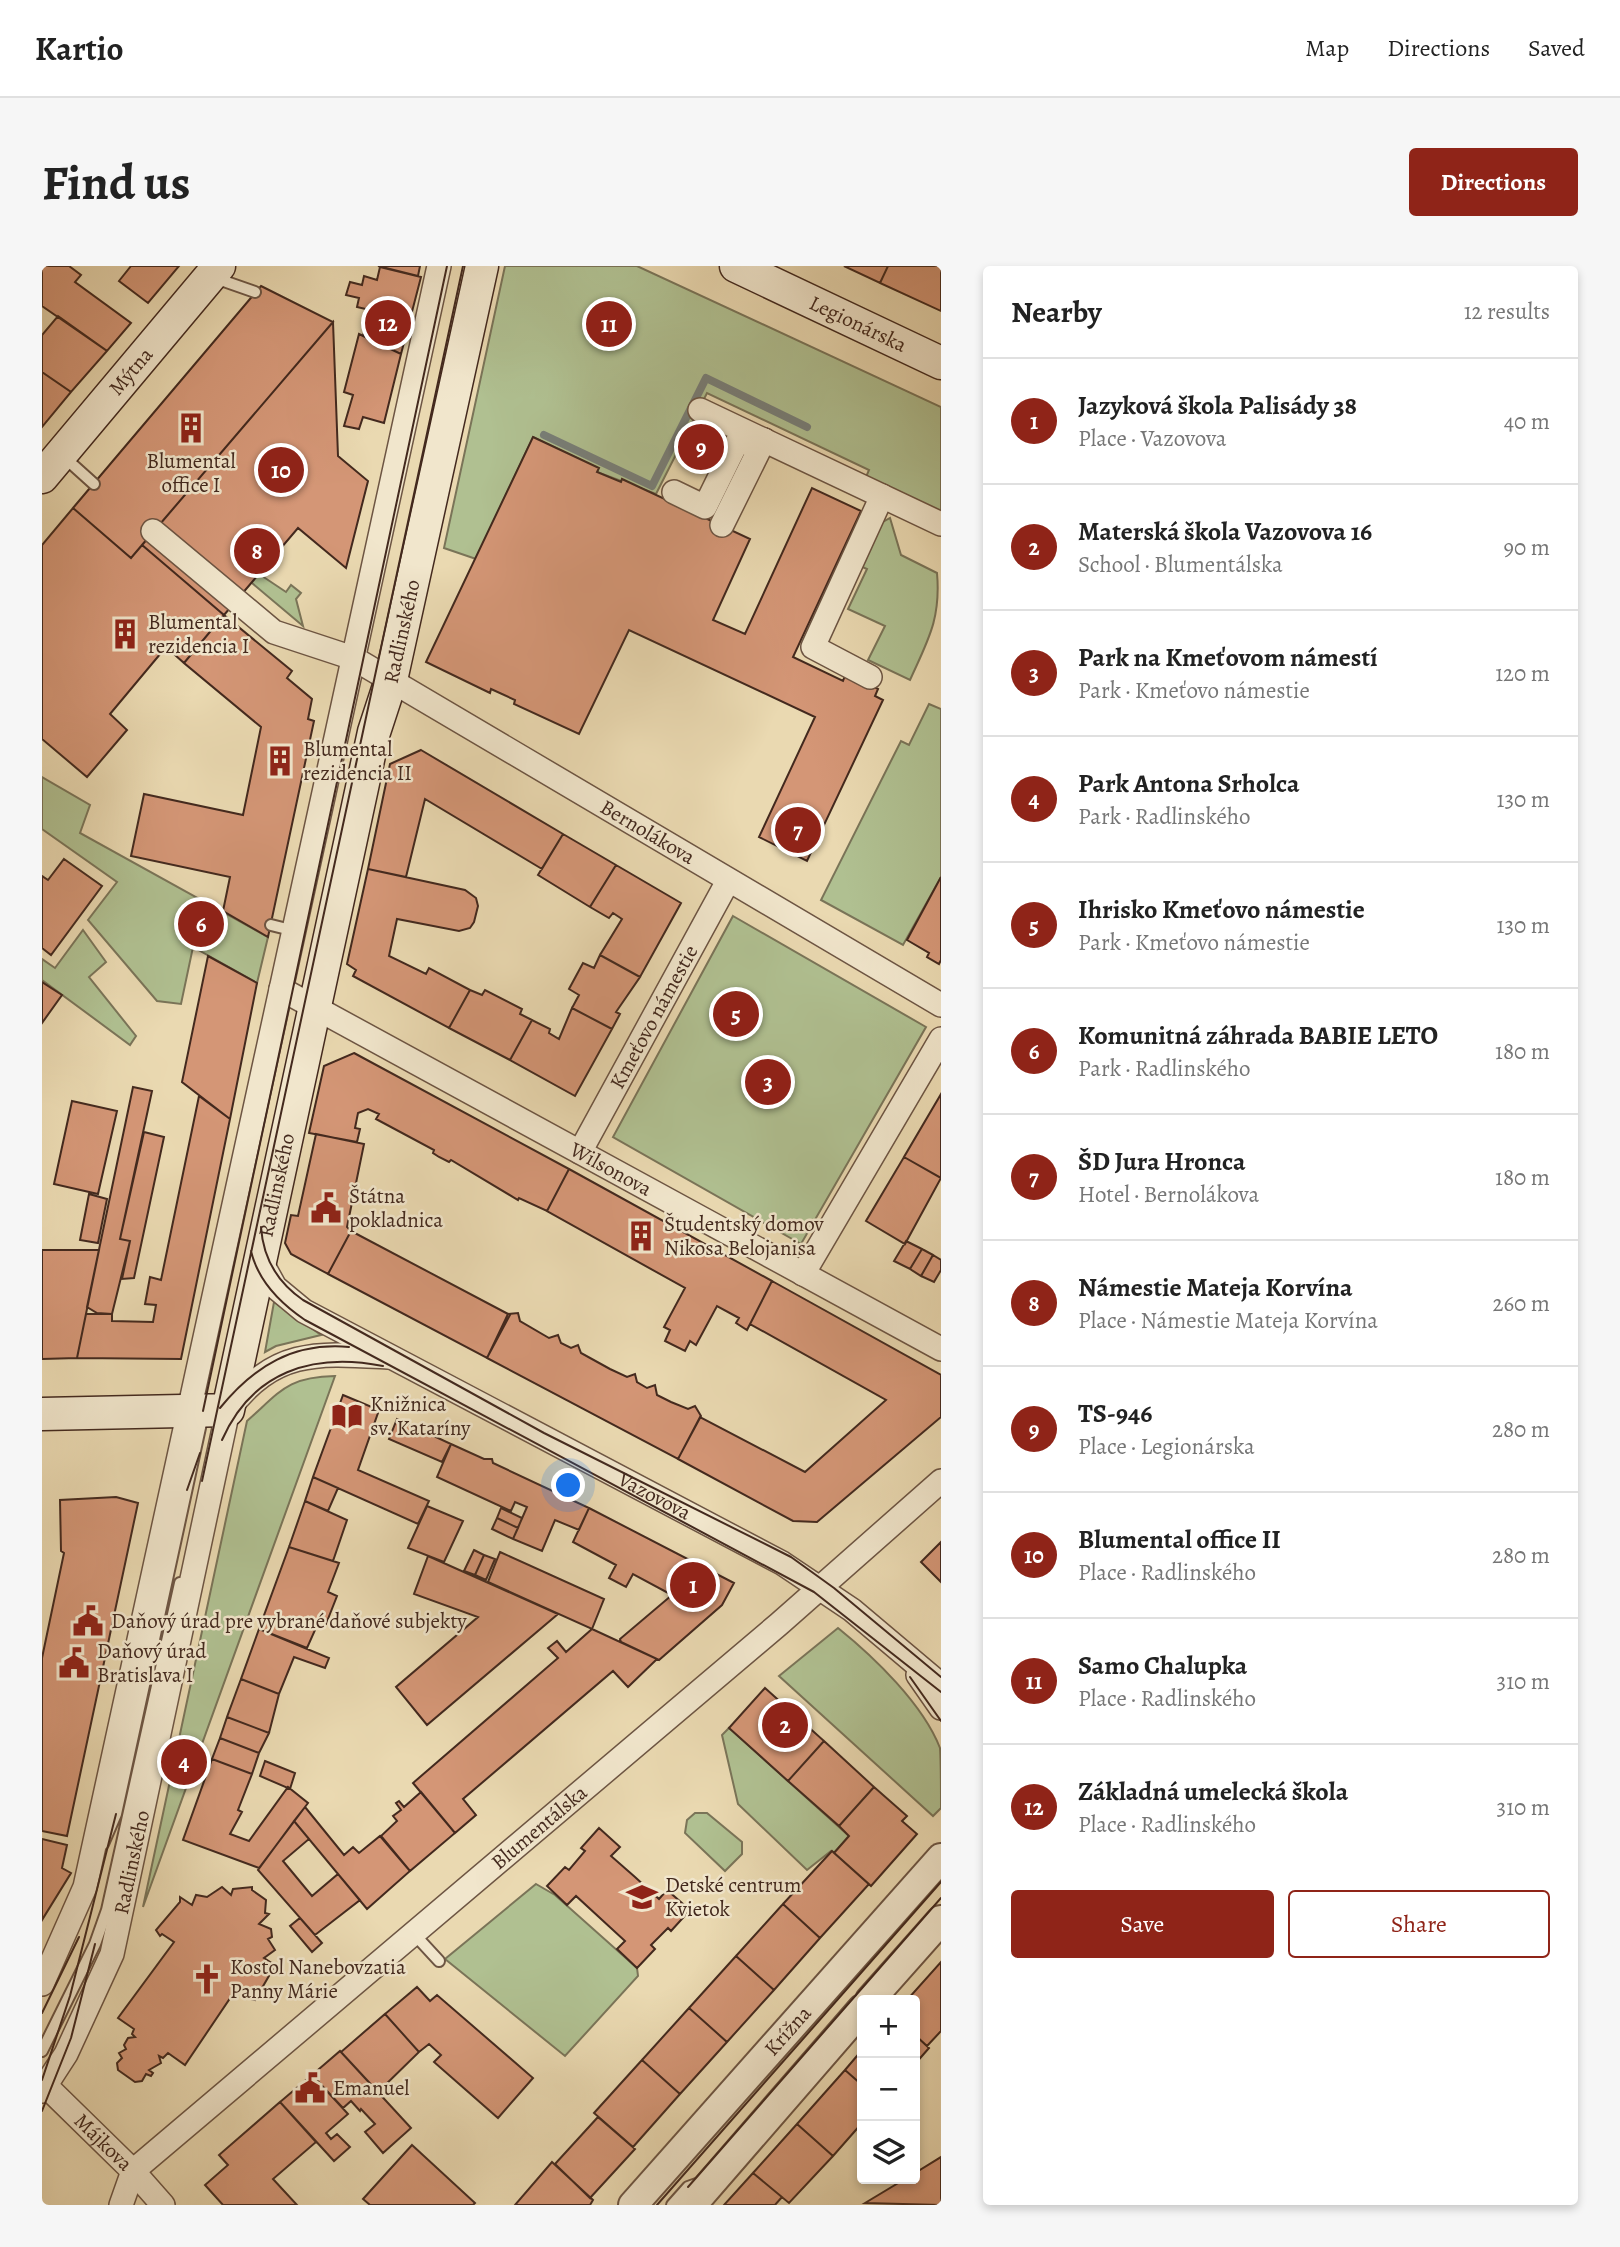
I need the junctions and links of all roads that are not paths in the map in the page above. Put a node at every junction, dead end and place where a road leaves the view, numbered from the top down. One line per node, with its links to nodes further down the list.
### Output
1 (439, 266): 16 (street, Radlinského)
2 (482, 266): 18 (main road, Radlinského)
3 (736, 266): 6 (main road, Legionárska)
4 (215, 271): 5 (lane); 9 (main road, Mýtna)
5 (255, 292)
6 (941, 363)
7 (700, 410): 8 (street)
8 (764, 440): 11 (street); 12 (street); 14 (street)
9 (52, 466): 10 (lane)
10 (94, 484)
11 (674, 492)
12 (882, 496): 13 (street); 17 (street)
13 (941, 524)
14 (722, 525)
15 (153, 531): 16 (street, Bernolákova)
16 (352, 658): 18 (street, Bernolákova); 21 (street, Radlinského)
17 (870, 677)
18 (391, 680): 19 (street, Bernolákova); 23 (main road, Radlinského)
19 (728, 881): 24 (street, Bernolákova); 26 (street, Kmeťovo námestie)
20 (271, 925): 21 (lane)
21 (295, 931): 22 (street, Radlinského)
22 (281, 989): 23 (street, Wilsonova); 31 (street, Radlinského)
23 (315, 1005): 26 (street, Wilsonova); 27 (main road, Radlinského)
24 (941, 1005)
25 (941, 1039): 28 (street)
26 (580, 1152): 28 (street, Wilsonova)
27 (260, 1258): 30 (street, Vazovova); 31 (main road, Radlinského)
28 (803, 1273): 29 (street, Wilsonova)
29 (941, 1349)
30 (388, 1357): 31 (street, Vazovova); 35 (street, Vazovova)
31 (207, 1411): 32 (main road); 33 (street, Radlinského); 40 (street, Radlinského); 40 (lane, Radlinského)
32 (42, 1414)
33 (222, 1440): 47 (lane); 48 (street, Radlinského)
34 (941, 1481): 35 (street, Blumentálska)
35 (820, 1587): 36 (street, Vazovova); 42 (street, Blumentálska)
36 (907, 1658): 37 (street, Vazovova); 38 (street, Vazovova)
37 (941, 1685)
38 (941, 1708)
39 (941, 1858): 53 (street, Krížna)
40 (85, 1887): 44 (street, Radlinského)
41 (941, 1920): 45 (street)
42 (415, 1935): 43 (lane); 49 (street, Blumentálska)
43 (439, 1961)
44 (42, 1984)
45 (874, 1995)
46 (857, 2015): 50 (street, Krížna)
47 (42, 2051)
48 (43, 2086): 49 (street, Májkova)
49 (140, 2179): 51 (street); 52 (street, Májkova)
50 (713, 2179): 54 (lane); 55 (street, Krížna)
51 (121, 2205)
52 (163, 2205)
53 (633, 2205)
54 (672, 2205)
55 (692, 2205)

